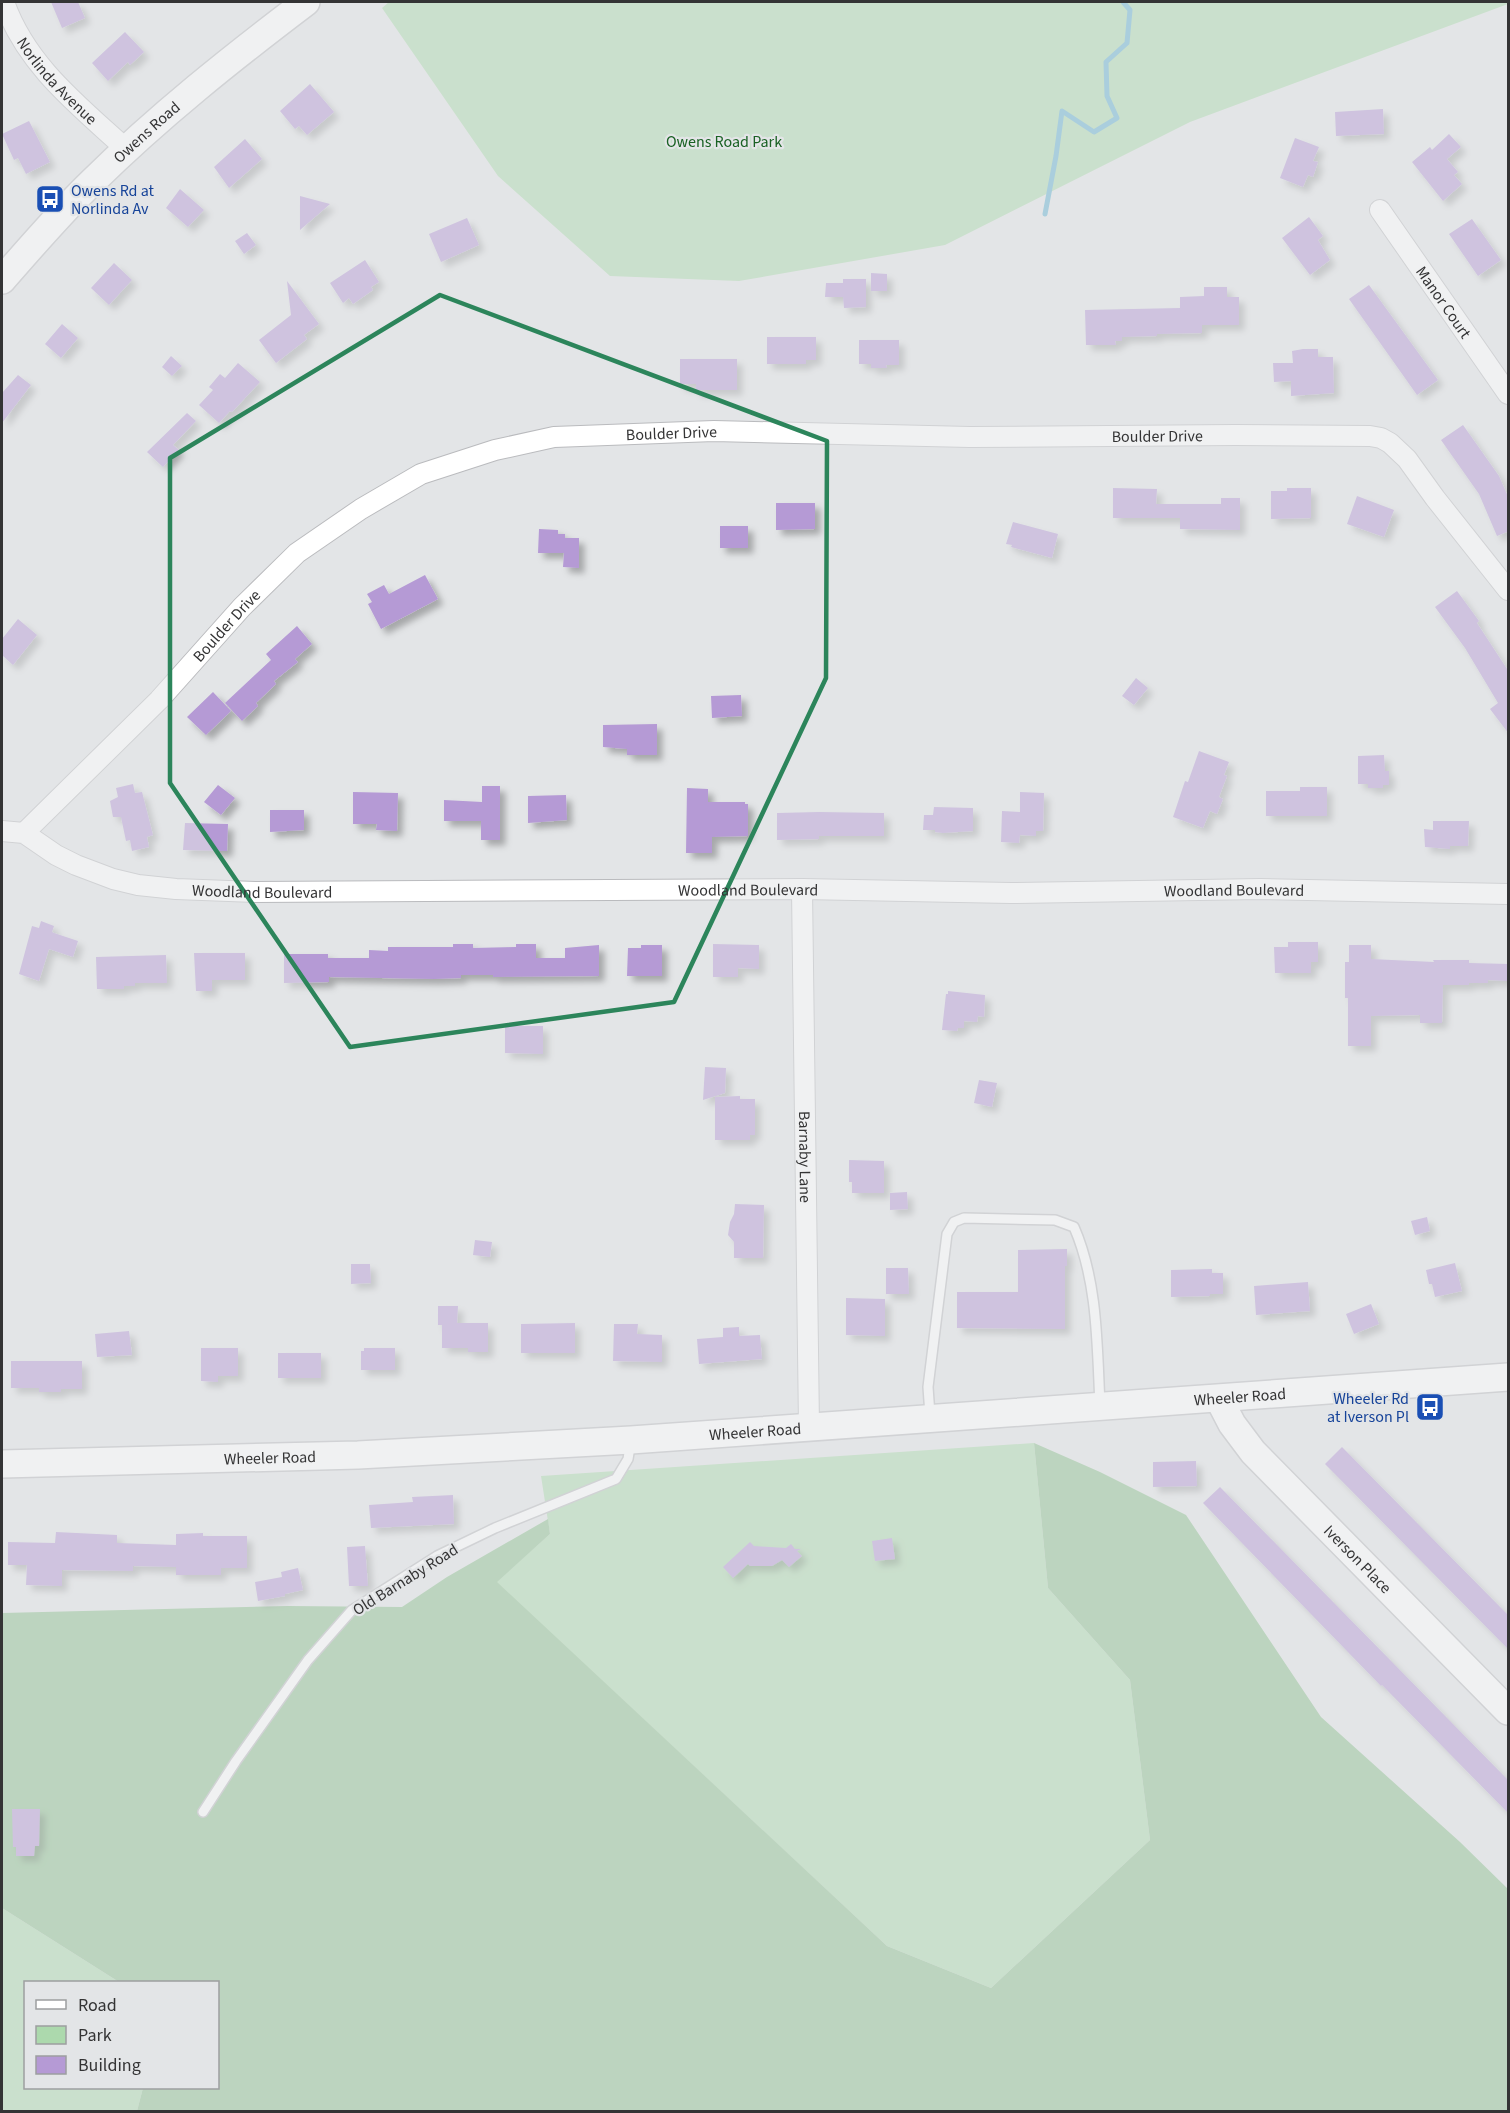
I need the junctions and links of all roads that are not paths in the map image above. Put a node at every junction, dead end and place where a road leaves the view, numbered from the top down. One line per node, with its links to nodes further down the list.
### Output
1 (4, 2): 3 (street, Norlinda Avenue)
2 (306, 2): 3 (main road, Owens Road)
3 (126, 149): 5 (main road, Owens Road)
4 (1380, 210): 6 (street, Manor Court)
5 (2, 279)
6 (1509, 394)
7 (1509, 590): 9 (street, Boulder Drive)
8 (2, 831): 9 (street, Woodland Boulevard)
9 (24, 833): 10 (street, Woodland Boulevard)
10 (802, 889): 11 (street, Woodland Boulevard); 16 (street, Barnaby Lane)
11 (1509, 894)
12 (1509, 1377): 13 (main road, Wheeler Road)
13 (1219, 1399): 14 (main road, Wheeler Road); 19 (main road, Iverson Place)
14 (1100, 1407): 15 (main road, Wheeler Road); 15 (lane)
15 (930, 1419): 16 (main road, Wheeler Road)
16 (809, 1427): 17 (main road, Wheeler Road)
17 (631, 1440): 18 (main road, Wheeler Road); 20 (lane, Old Barnaby Road)
18 (2, 1464)
19 (1509, 1711)
20 (203, 1812)

